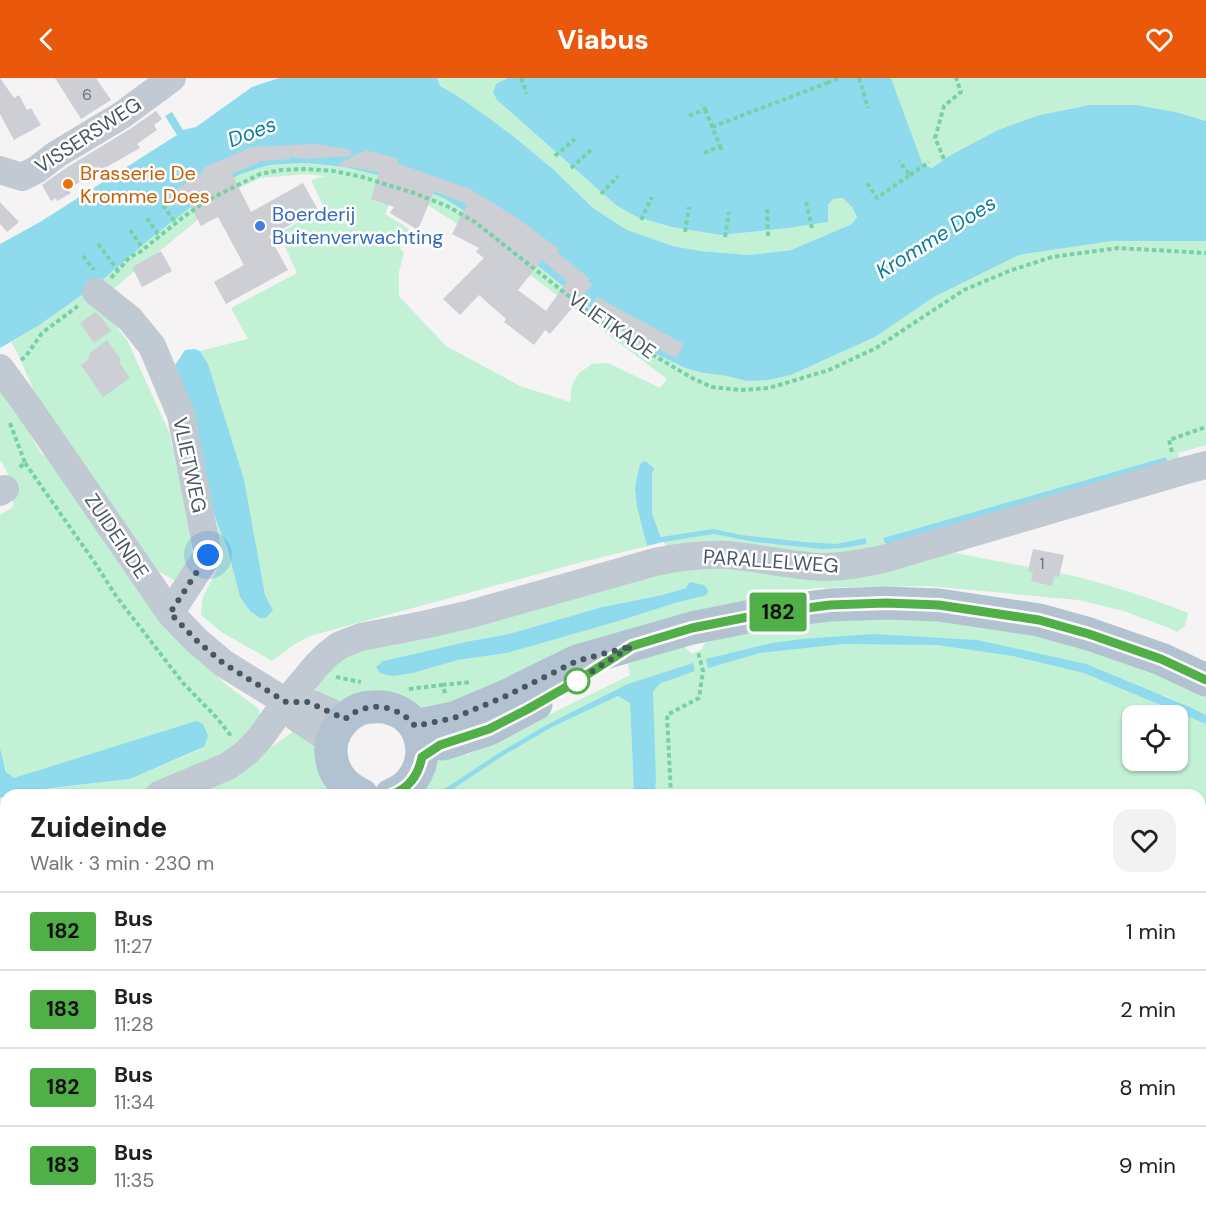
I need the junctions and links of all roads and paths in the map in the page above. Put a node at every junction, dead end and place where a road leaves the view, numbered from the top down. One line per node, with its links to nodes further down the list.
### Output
1 (172, 78): 21 (street, VISSERSWEG)
2 (521, 78): 7 (path)
3 (839, 78): 6 (path)
4 (859, 78): 8 (path)
5 (956, 78): 17 (path)
6 (826, 80): 10 (path)
7 (527, 94)
8 (868, 108)
9 (689, 116): 10 (path)
10 (712, 128): 12 (path)
11 (575, 139): 16 (path)
12 (720, 146): 14 (path); 15 (path)
13 (591, 150): 20 (path)
14 (704, 153)
15 (723, 153)
16 (555, 156)
17 (944, 159)
18 (899, 161): 23 (path)
19 (929, 162): 23 (path)
20 (572, 168)
21 (0, 170)
22 (618, 176): 25 (path)
23 (910, 176): 24 (path)
24 (867, 183)
25 (601, 194)
26 (651, 197): 33 (path)
27 (806, 202): 35 (path)
28 (163, 205): 34 (path)
29 (688, 207): 37 (path)
30 (768, 209): 39 (path)
31 (729, 212): 40 (path)
32 (147, 218): 38 (path)
33 (642, 220)
34 (175, 222)
35 (812, 228)
36 (130, 230): 42 (path)
37 (685, 232)
38 (158, 234)
39 (768, 236)
40 (725, 237)
41 (98, 244): 45 (path)
42 (141, 246)
43 (1206, 253): 46 (path, VLIETKADE)
44 (84, 256): 46 (path)
45 (117, 269)
46 (98, 284): 47 (path, VLIETKADE); 52 (street, VLIETWEG)
47 (1, 370): 52 (street, ZUIDEINDE)
48 (8, 419): 51 (path)
49 (1206, 427): 50 (path)
50 (1195, 468): 56 (street, PARALLELWEG)
51 (2, 490)
52 (170, 613): 56 (street, ZUIDEINDE)
53 (696, 644): 63 (path)
54 (632, 646): 55 (main road); 57 (main road); 59 (main road)
55 (1206, 680)
56 (286, 702): 58 (street, ZUIDEINDE); 60 (street, PARALLELWEG)
57 (415, 726): 58 (main road); 59 (main road)
58 (339, 730): 61 (main road)
59 (422, 757): 62 (main road)
60 (173, 789)
61 (345, 789)
62 (404, 789)
63 (671, 789)

